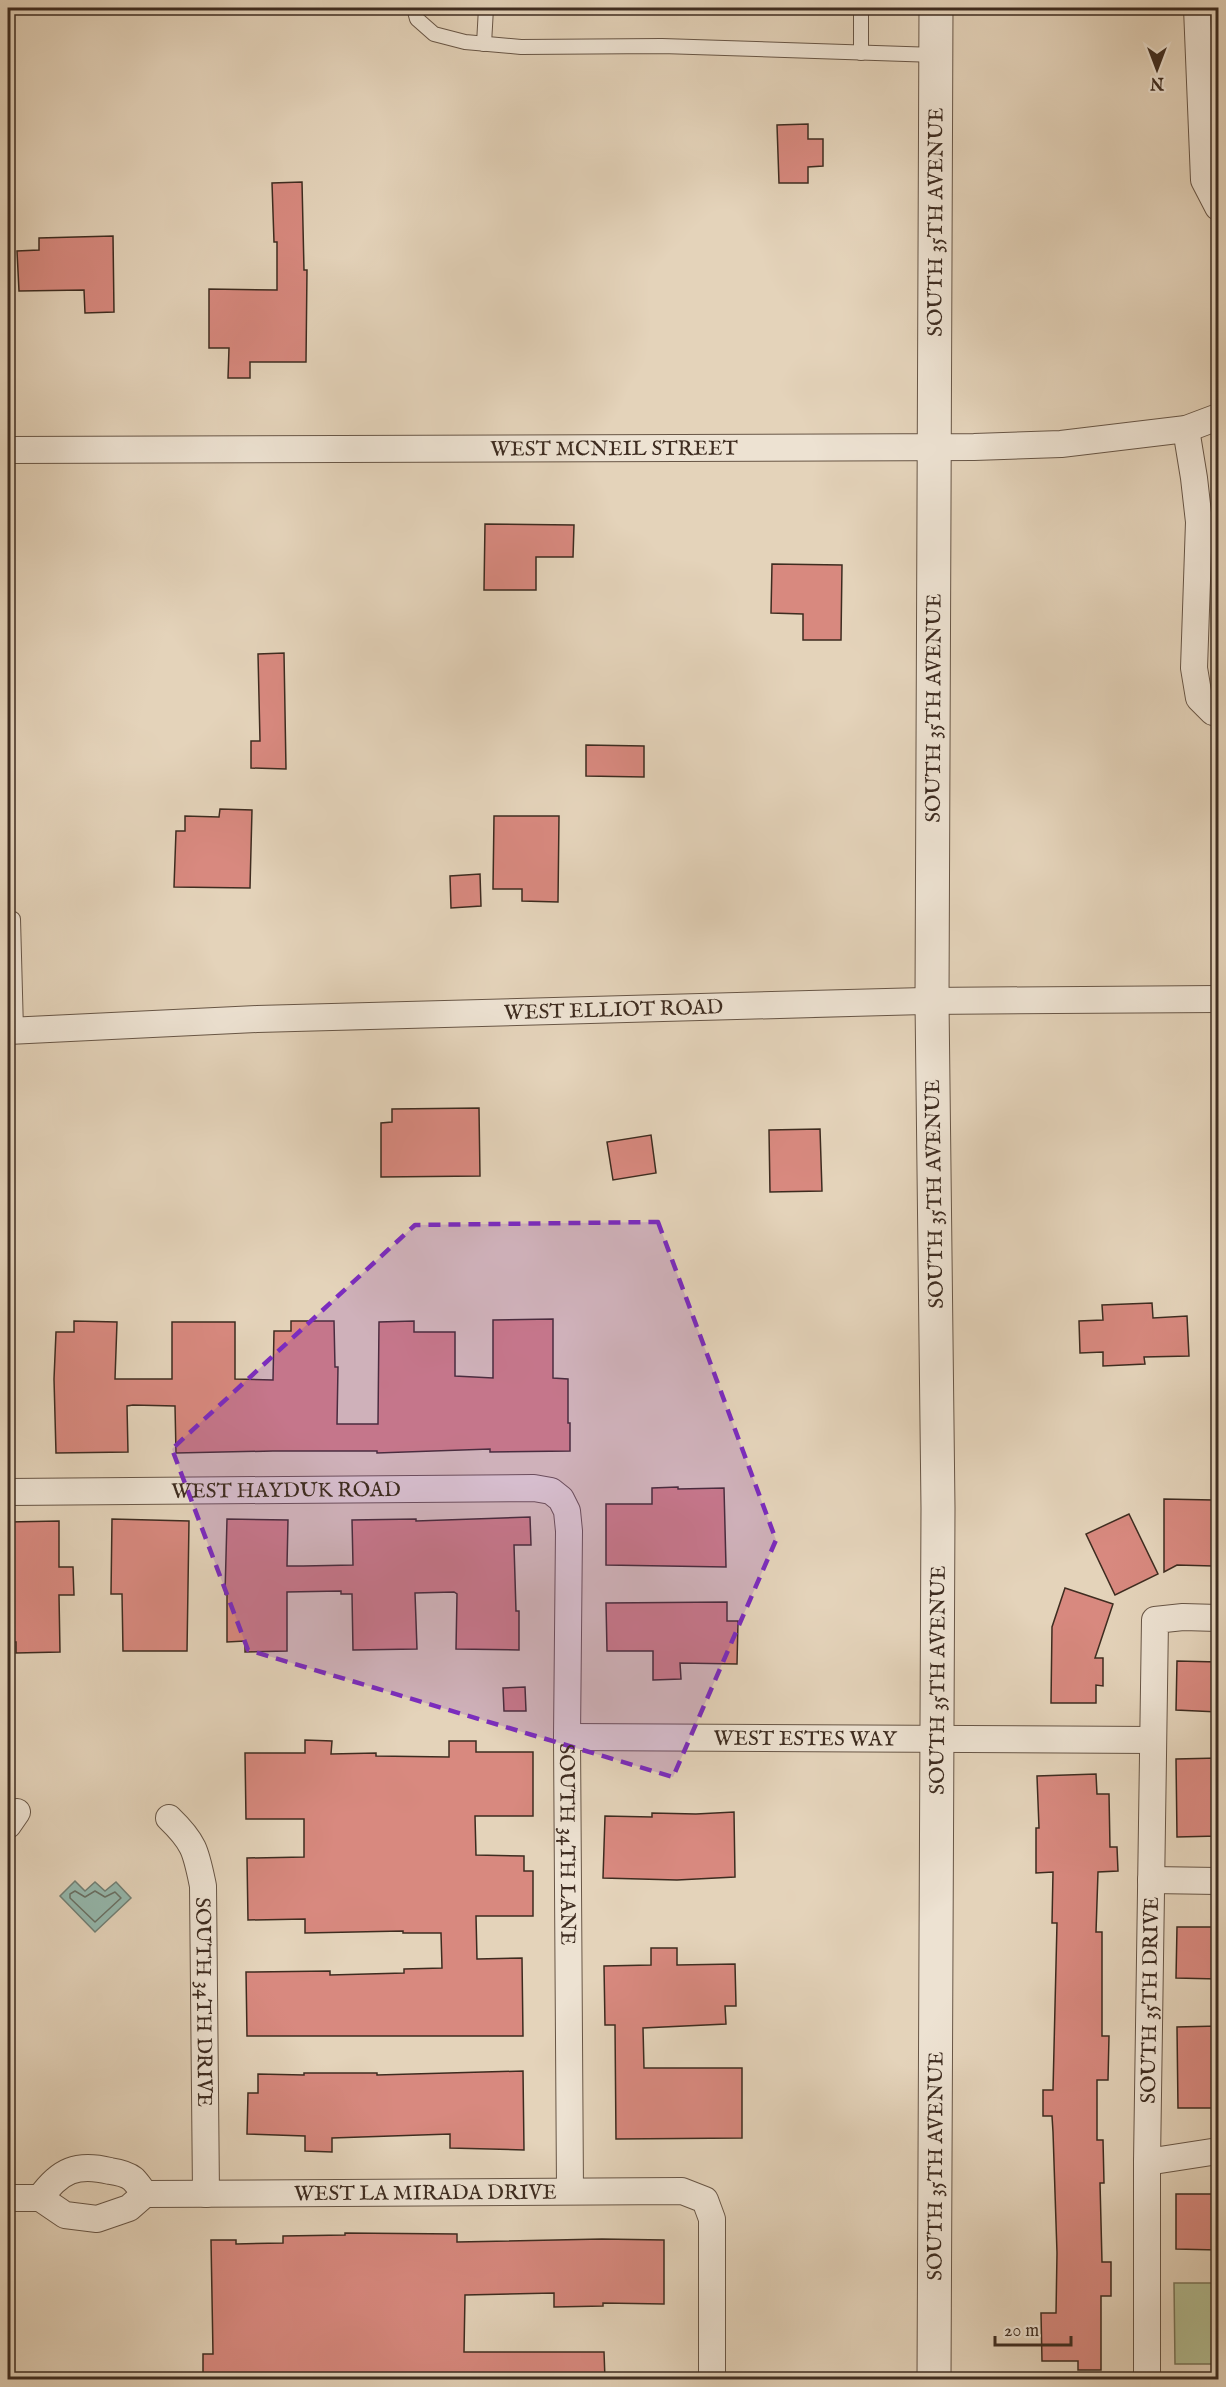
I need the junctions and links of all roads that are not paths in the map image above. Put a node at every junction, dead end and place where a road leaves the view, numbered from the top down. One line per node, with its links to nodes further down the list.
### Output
1 (414, 8): 6 (lane)
2 (486, 8): 6 (lane)
3 (861, 8): 7 (lane)
4 (936, 8): 8 (street, SOUTH 35TH AVENUE)
5 (1197, 8): 9 (street)
6 (484, 44): 7 (lane)
7 (861, 53): 8 (lane)
8 (936, 55): 12 (street, SOUTH 35TH AVENUE)
9 (1218, 207)
10 (1218, 417): 11 (street, WEST MCNEIL STREET)
11 (1186, 429): 12 (street, WEST MCNEIL STREET); 14 (street)
12 (936, 447): 13 (street, WEST MCNEIL STREET); 17 (street, SOUTH 35TH AVENUE)
13 (8, 450)
14 (1209, 706)
15 (8, 919): 18 (lane)
16 (1218, 999): 17 (street, WEST ELLIOT ROAD)
17 (932, 1001): 18 (street, WEST ELLIOT ROAD); 23 (street, SOUTH 35TH AVENUE)
18 (12, 1031)
19 (8, 1492): 20 (street, WEST HAYDUK ROAD)
20 (561, 1499): 22 (street, SOUTH 34TH LANE)
21 (1218, 1618): 24 (street, SOUTH 35TH DRIVE)
22 (567, 1737): 23 (street, WEST ESTES WAY); 30 (street, SOUTH 34TH LANE)
23 (937, 1738): 24 (street, WEST ESTES WAY); 36 (street, SOUTH 35TH AVENUE)
24 (1153, 1740): 26 (street, SOUTH 35TH DRIVE)
25 (169, 1818): 32 (street, SOUTH 34TH DRIVE)
26 (1151, 1880): 27 (street); 29 (street, SOUTH 35TH DRIVE)
27 (1218, 1881)
28 (1218, 2151): 29 (street)
29 (1147, 2162): 37 (street, SOUTH 35TH DRIVE)
30 (570, 2190): 32 (street, WEST LA MIRADA DRIVE); 35 (street, WEST LA MIRADA DRIVE)
31 (145, 2194): 32 (street, WEST LA MIRADA DRIVE); 34 (street); 34 (street)
32 (206, 2194)
33 (8, 2198): 34 (street)
34 (40, 2198)
35 (712, 2379)
36 (934, 2379)
37 (1147, 2379)

